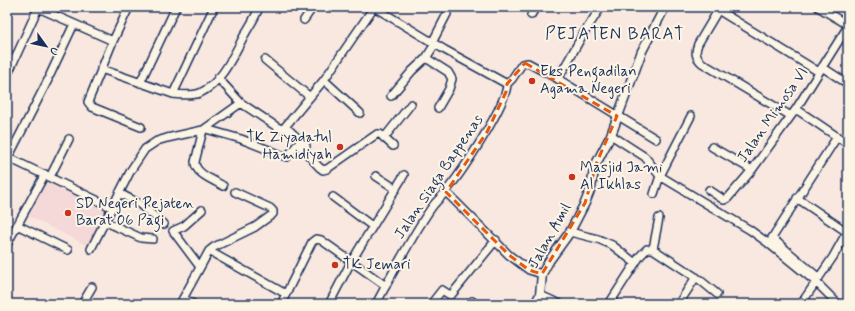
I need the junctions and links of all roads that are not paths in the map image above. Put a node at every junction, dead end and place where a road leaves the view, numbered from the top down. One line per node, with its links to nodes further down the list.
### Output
1 (129, 7): 18 (street)
2 (176, 7): 28 (street)
3 (214, 7): 31 (street)
4 (259, 7): 25 (street)
5 (313, 7): 15 (street)
6 (374, 7): 19 (street); 27 (street)
7 (536, 7): 14 (street)
8 (601, 7): 26 (street)
9 (664, 7): 39 (street, Jalan Amil)
10 (818, 7): 17 (street)
11 (37, 8): 16 (street); 24 (street)
12 (719, 9): 23 (street); 41 (street)
13 (447, 14): 19 (street)
14 (531, 15)
15 (304, 20)
16 (74, 24): 18 (street); 54 (street)
17 (848, 26): 23 (street, Jalan Mimosa VI)
18 (113, 41): 22 (street)
19 (434, 43): 20 (street); 29 (street)
20 (426, 58): 32 (street); 36 (street)
21 (265, 60): 33 (street)
22 (101, 69): 28 (street); 42 (street)
23 (821, 69): 30 (street); 37 (street, Jalan Mimosa VI)
24 (7, 76)
25 (218, 78): 31 (street); 34 (street)
26 (558, 79): 29 (street, Jalan Siaga Bappenas); 39 (street)
27 (324, 80): 33 (street); 38 (street)
28 (140, 83): 31 (street)
29 (507, 84): 64 (street, Jalan Siaga Bappenas)
30 (848, 84)
31 (173, 94)
32 (391, 96)
33 (310, 97): 43 (street)
34 (241, 103): 43 (street); 44 (street)
35 (411, 104): 47 (street)
36 (438, 108)
37 (796, 109): 41 (street, Jalan Mimosa VI); 46 (street)
38 (360, 113)
39 (618, 116): 45 (street, Jalan Amil); 49 (street)
40 (691, 116): 59 (street)
41 (791, 116): 55 (street, Jalan Mimosa VI)
42 (141, 127)
43 (286, 127): 53 (street)
44 (204, 130): 47 (street); 60 (street); 65 (street)
45 (611, 135): 59 (street); 77 (street, Jalan Amil)
46 (837, 137): 50 (street); 68 (street)
47 (384, 138): 51 (street)
48 (69, 139): 57 (street)
49 (656, 139)
50 (848, 144)
51 (393, 146)
52 (712, 147): 55 (street)
53 (311, 151)
54 (8, 157): 57 (street)
55 (752, 170): 62 (street, Jalan Mimosa VI)
56 (404, 175): 61 (street)
57 (47, 176): 69 (street); 74 (street)
58 (376, 176): 61 (street)
59 (660, 176): 66 (street); 91 (street)
60 (223, 186)
61 (396, 188): 75 (street)
62 (709, 190)
63 (235, 192): 85 (street)
64 (446, 192): 80 (street); 92 (street, Jalan Siaga Bappenas)
65 (119, 193): 69 (street); 73 (street)
66 (654, 194)
67 (333, 196): 75 (street)
68 (797, 198): 76 (street); 91 (street)
69 (112, 207): 72 (street)
70 (202, 210): 88 (street)
71 (659, 218): 83 (street)
72 (105, 219): 78 (street); 79 (street); 82 (street)
73 (164, 224)
74 (17, 225): 81 (street); 84 (street)
75 (372, 226): 86 (street)
76 (848, 231): 91 (street)
77 (570, 232): 87 (street); 89 (street, Jalan Amil)
78 (143, 234)
79 (153, 239)
80 (496, 240): 89 (street); 104 (street)
81 (7, 244)
82 (91, 249)
83 (653, 249): 87 (street); 90 (street)
84 (68, 250)
85 (209, 251): 88 (street); 94 (street)
86 (351, 262): 92 (street); 94 (street); 102 (street)
87 (635, 263): 107 (street)
88 (200, 267): 98 (street)
89 (542, 274): 96 (street, Jalan Amil)
90 (696, 278): 95 (street); 97 (street)
91 (818, 280): 108 (street); 109 (street)
92 (386, 286): 103 (street, Jalan Siaga Bappenas)
93 (92, 287): 99 (street)
94 (286, 294): 101 (street)
95 (717, 294)
96 (540, 295): 105 (street, Jalan Amil); 106 (street)
97 (681, 300)
98 (182, 301): 100 (street)
99 (82, 304)
100 (193, 304)
101 (281, 304)
102 (329, 304)
103 (376, 304)
104 (431, 304)
105 (535, 304)
106 (560, 304)
107 (609, 304)
108 (801, 304)
109 (838, 304)

